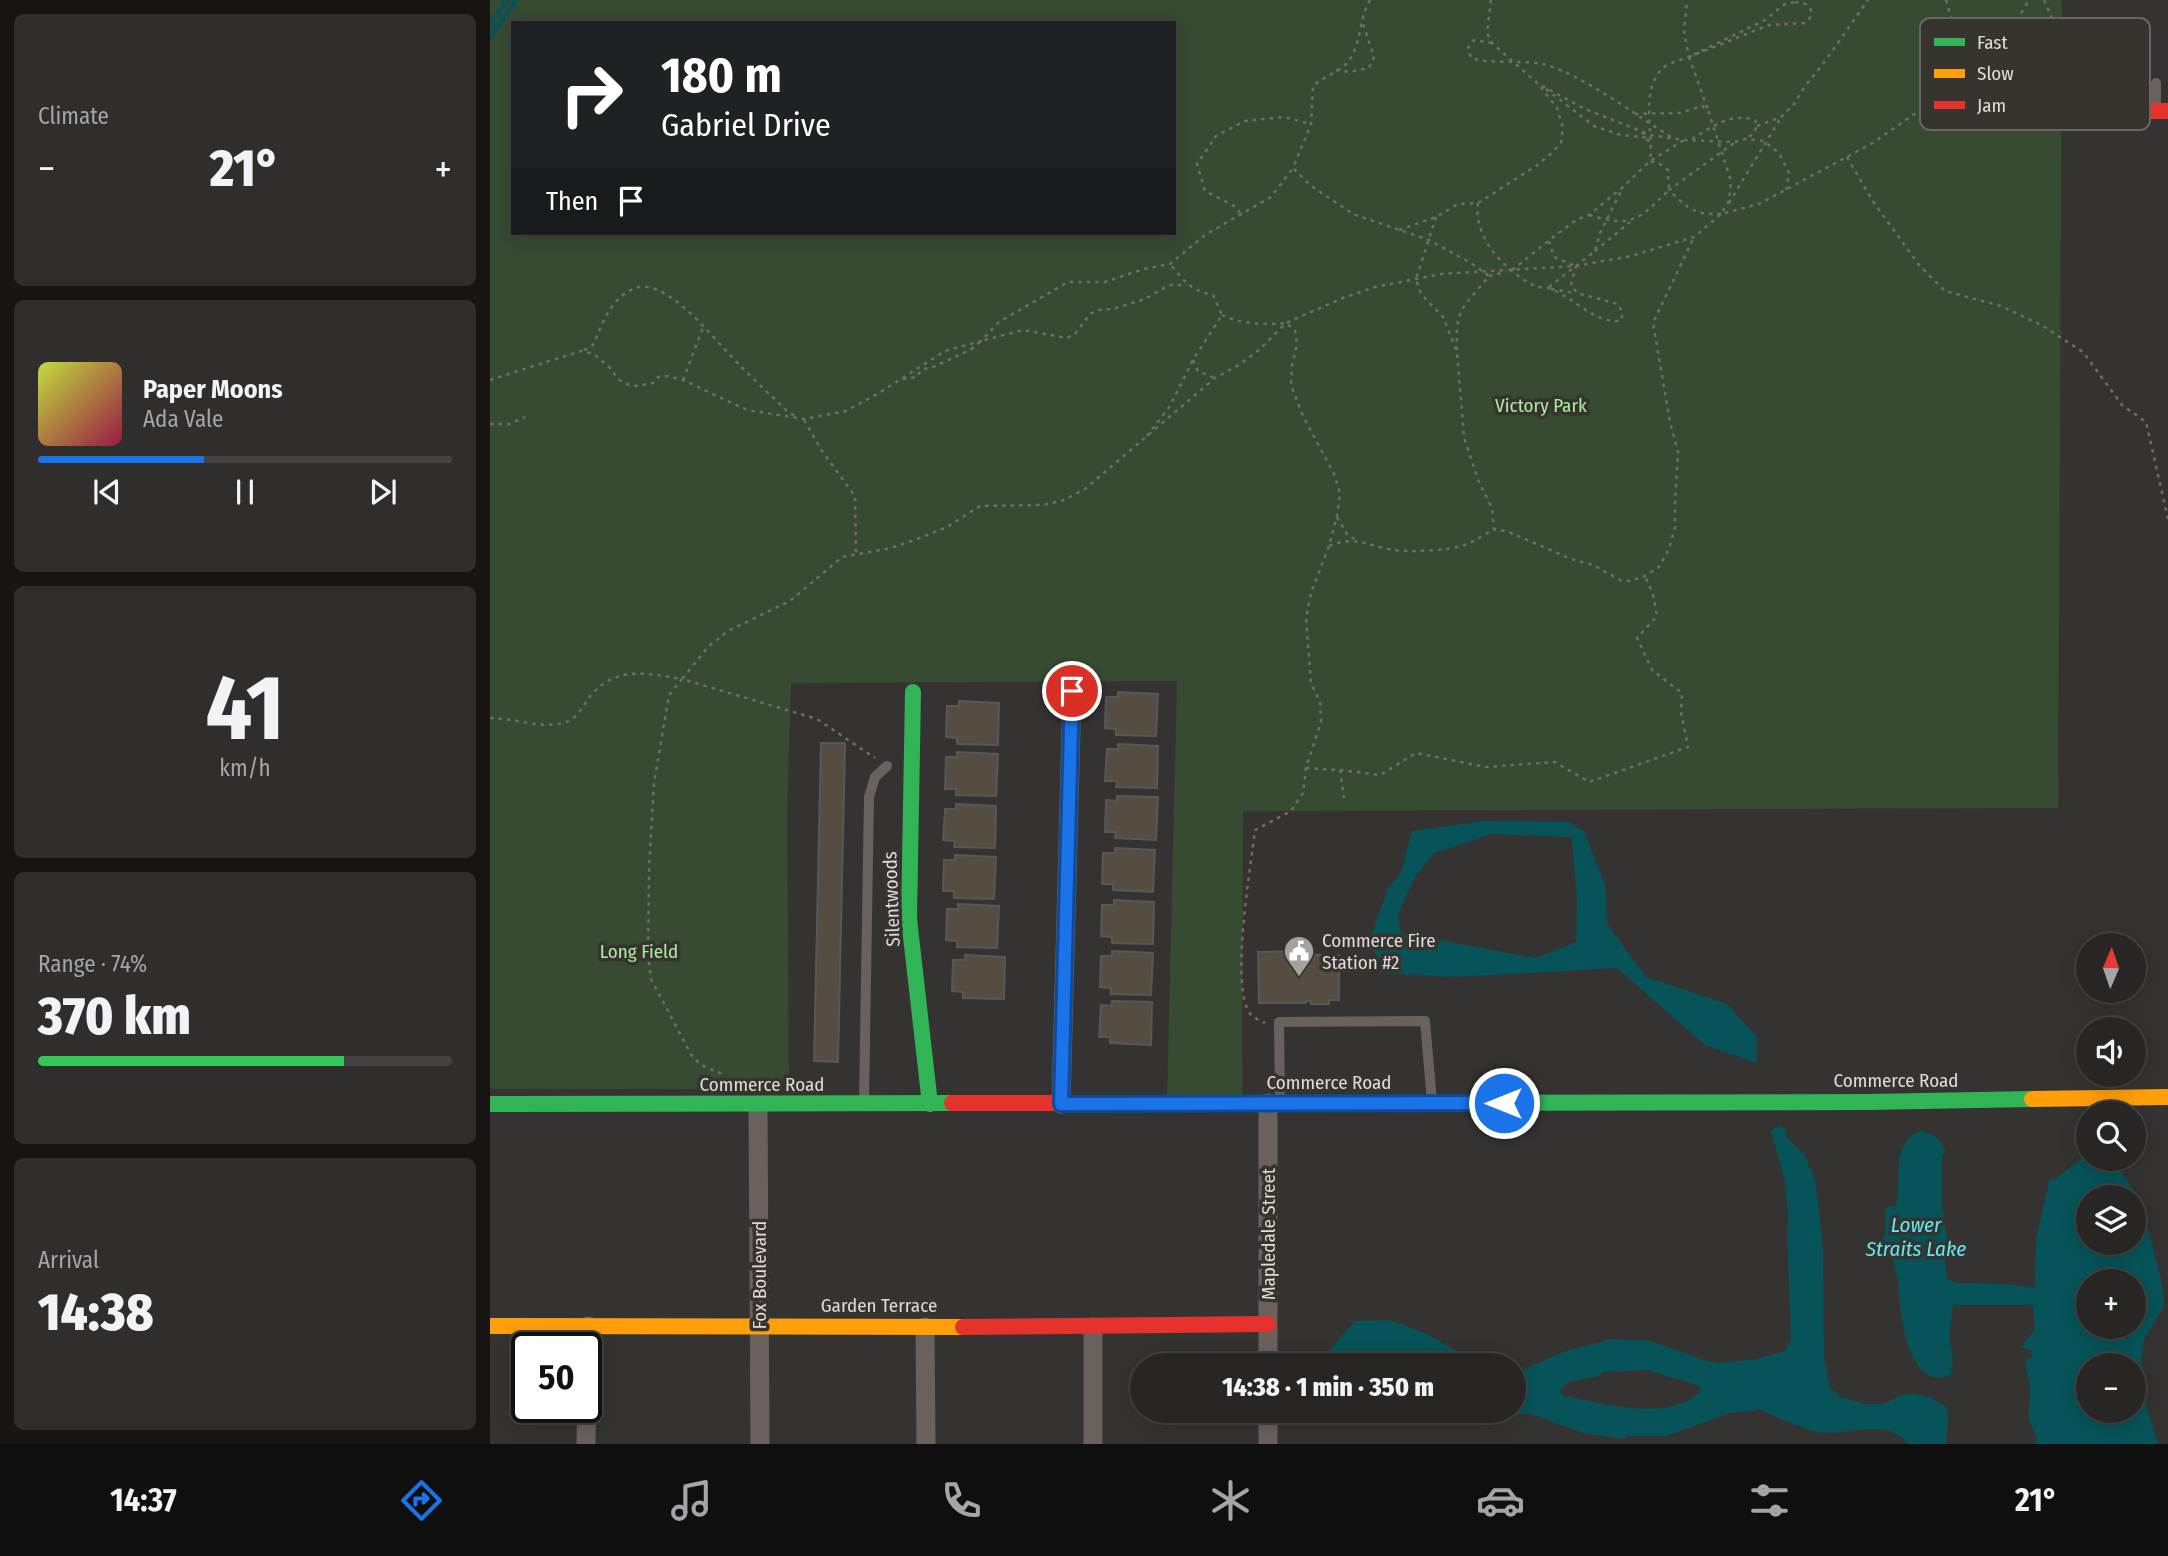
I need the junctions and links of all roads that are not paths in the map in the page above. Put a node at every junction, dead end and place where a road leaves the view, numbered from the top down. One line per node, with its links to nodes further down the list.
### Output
1 (2156, 83): 2 (lane)
2 (2155, 111)
3 (1072, 691): 11 (street)
4 (913, 692): 10 (main road, Silentwoods)
5 (887, 766): 13 (lane)
6 (2168, 1097): 8 (main road, Commerce Road)
7 (1274, 1103): 8 (main road, Commerce Road); 8 (lane); 11 (main road, Commerce Road); 14 (street, Mapledale Street)
8 (1432, 1103)
9 (490, 1104): 12 (main road, Commerce Road)
10 (930, 1104): 11 (main road, Commerce Road); 13 (main road, Commerce Road)
11 (1061, 1104)
12 (758, 1105): 13 (main road, Commerce Road); 17 (street, Fox Boulevard)
13 (864, 1105)
14 (1268, 1324): 19 (main road, Garden Terrace); 20 (street, Mapledale Street)
15 (490, 1326): 16 (main road, Garden Terrace)
16 (588, 1326): 17 (main road, Garden Terrace); 22 (street)
17 (759, 1326): 18 (main road, Garden Terrace); 23 (street, Fox Boulevard)
18 (925, 1327): 19 (main road, Garden Terrace); 24 (street)
19 (1093, 1327): 25 (street)
20 (1268, 1353)
21 (1268, 1423): 26 (street)
22 (586, 1444)
23 (760, 1444)
24 (926, 1444)
25 (1093, 1444)
26 (1268, 1444)

